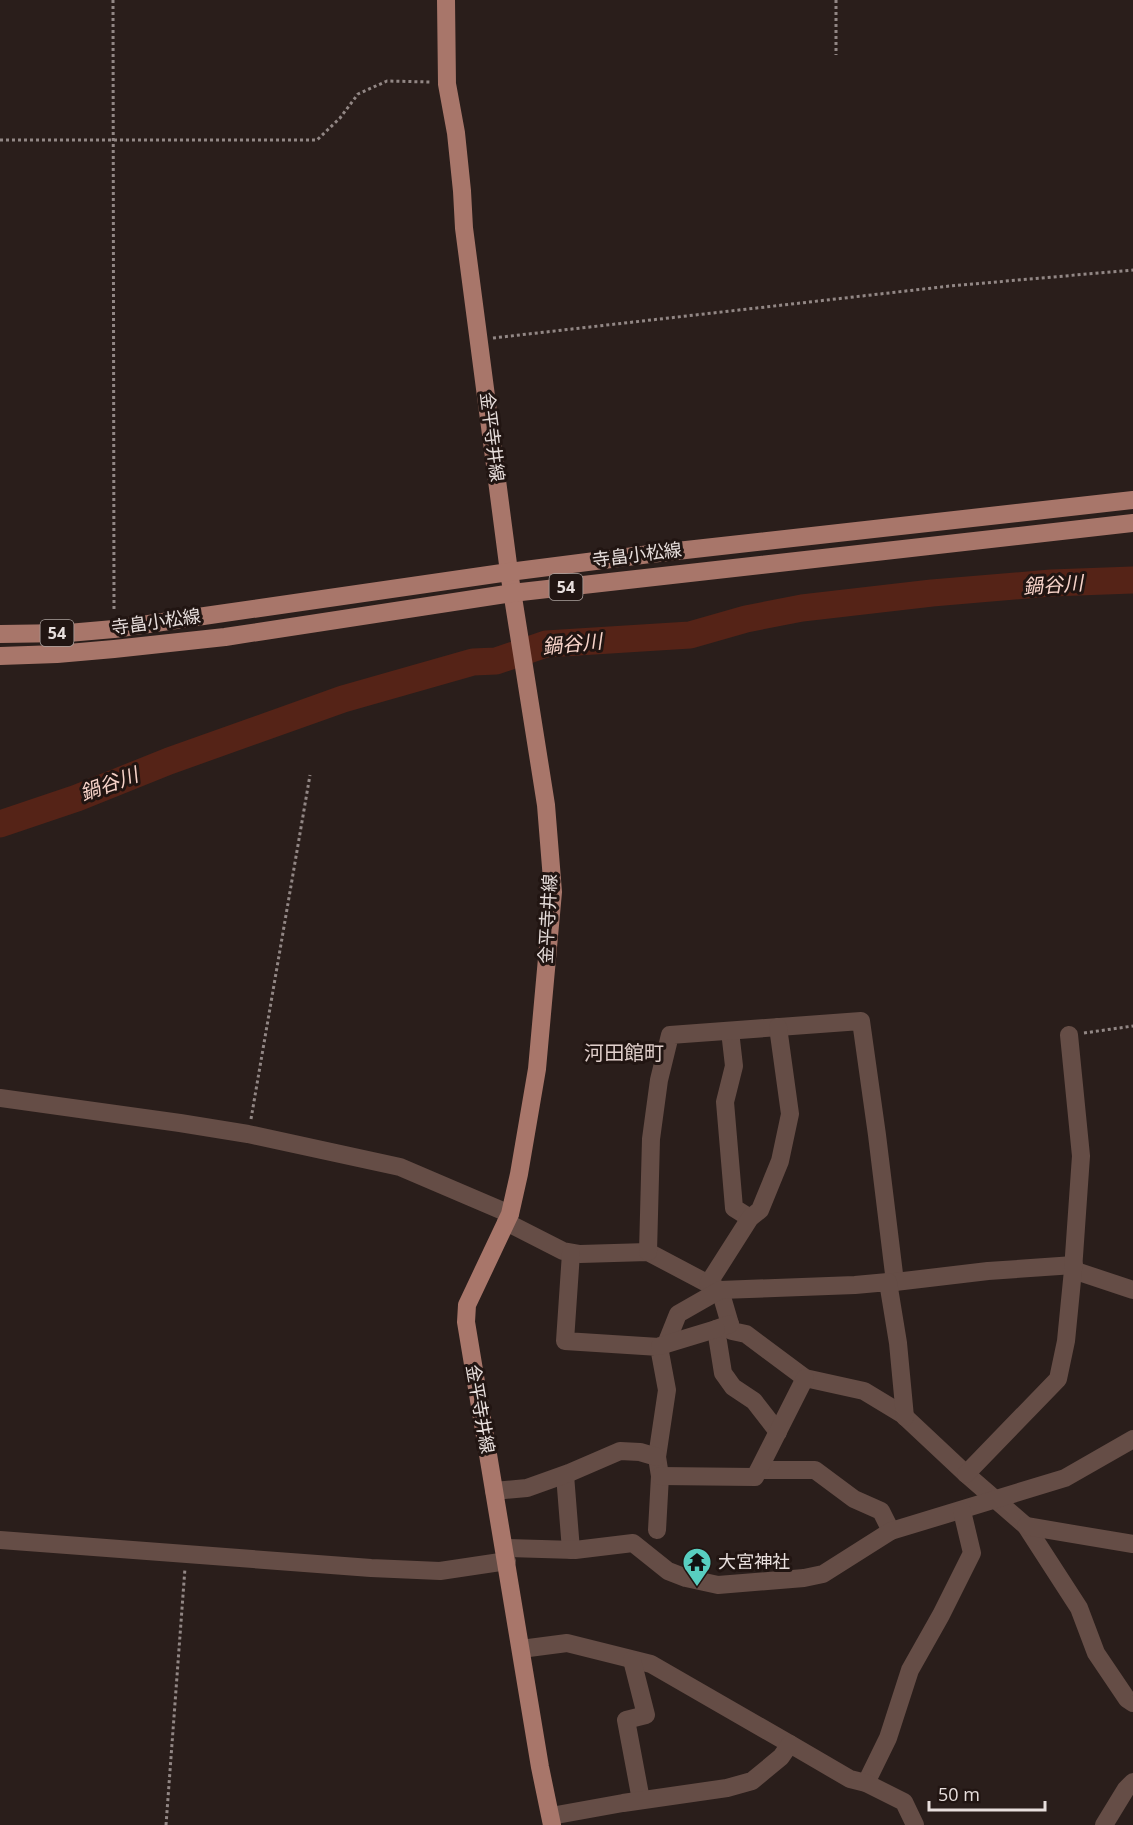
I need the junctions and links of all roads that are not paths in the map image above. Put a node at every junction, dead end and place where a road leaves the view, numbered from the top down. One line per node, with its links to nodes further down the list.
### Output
1 (446, 0): 4 (main road, 金平寺井線)
2 (1133, 500): 4 (main road, 寺畠小松線 / 54)
3 (1133, 523): 5 (main road, 寺畠小松線 / 54)
4 (509, 572): 5 (main road, 金平寺井線); 6 (main road, 寺畠小松線 / 54)
5 (512, 593): 7 (main road, 寺畠小松線 / 54); 12 (main road, 金平寺井線)
6 (0, 634)
7 (0, 656)
8 (778, 1027): 9 (street); 13 (street); 17 (street)
9 (730, 1031): 13 (street); 15 (street)
10 (1069, 1035): 16 (street)
11 (0, 1098): 12 (street)
12 (508, 1218): 14 (street); 31 (main road, 金平寺井線)
13 (750, 1218): 18 (street)
14 (571, 1252): 15 (street); 21 (street)
15 (648, 1252): 18 (street)
16 (1073, 1267): 17 (street); 19 (street); 28 (street)
17 (891, 1282): 18 (street); 23 (street)
18 (714, 1287): 20 (street); 21 (street)
19 (1133, 1290)
20 (723, 1327): 21 (street); 22 (street); 24 (street)
21 (662, 1346): 26 (street)
22 (806, 1378): 23 (street); 24 (street)
23 (905, 1417): 28 (street)
24 (778, 1432): 27 (street)
25 (1133, 1439): 32 (street)
26 (657, 1457): 29 (street); 30 (street)
27 (759, 1470): 30 (street); 36 (street)
28 (966, 1474): 32 (street)
29 (565, 1475): 31 (street); 40 (street)
30 (660, 1476): 35 (street)
31 (494, 1491): 41 (main road, 金平寺井線)
32 (995, 1499): 33 (street); 34 (street)
33 (962, 1511): 36 (street); 48 (street)
34 (1026, 1526): 39 (street); 45 (street)
35 (657, 1530): 38 (street); 42 (street)
36 (891, 1531): 42 (street)
37 (0, 1540): 41 (street)
38 (633, 1543): 40 (street); 42 (street)
39 (1133, 1544)
40 (571, 1550): 41 (street)
41 (506, 1554): 43 (main road, 金平寺井線)
42 (653, 1559)
43 (521, 1649): 44 (street); 50 (main road, 金平寺井線)
44 (632, 1660): 46 (street); 49 (street)
45 (1133, 1703)
46 (790, 1744): 48 (street); 49 (street)
47 (1133, 1782): 52 (street)
48 (866, 1783): 51 (street)
49 (641, 1800): 50 (street)
50 (552, 1820)
51 (915, 1825)
52 (1104, 1825)

